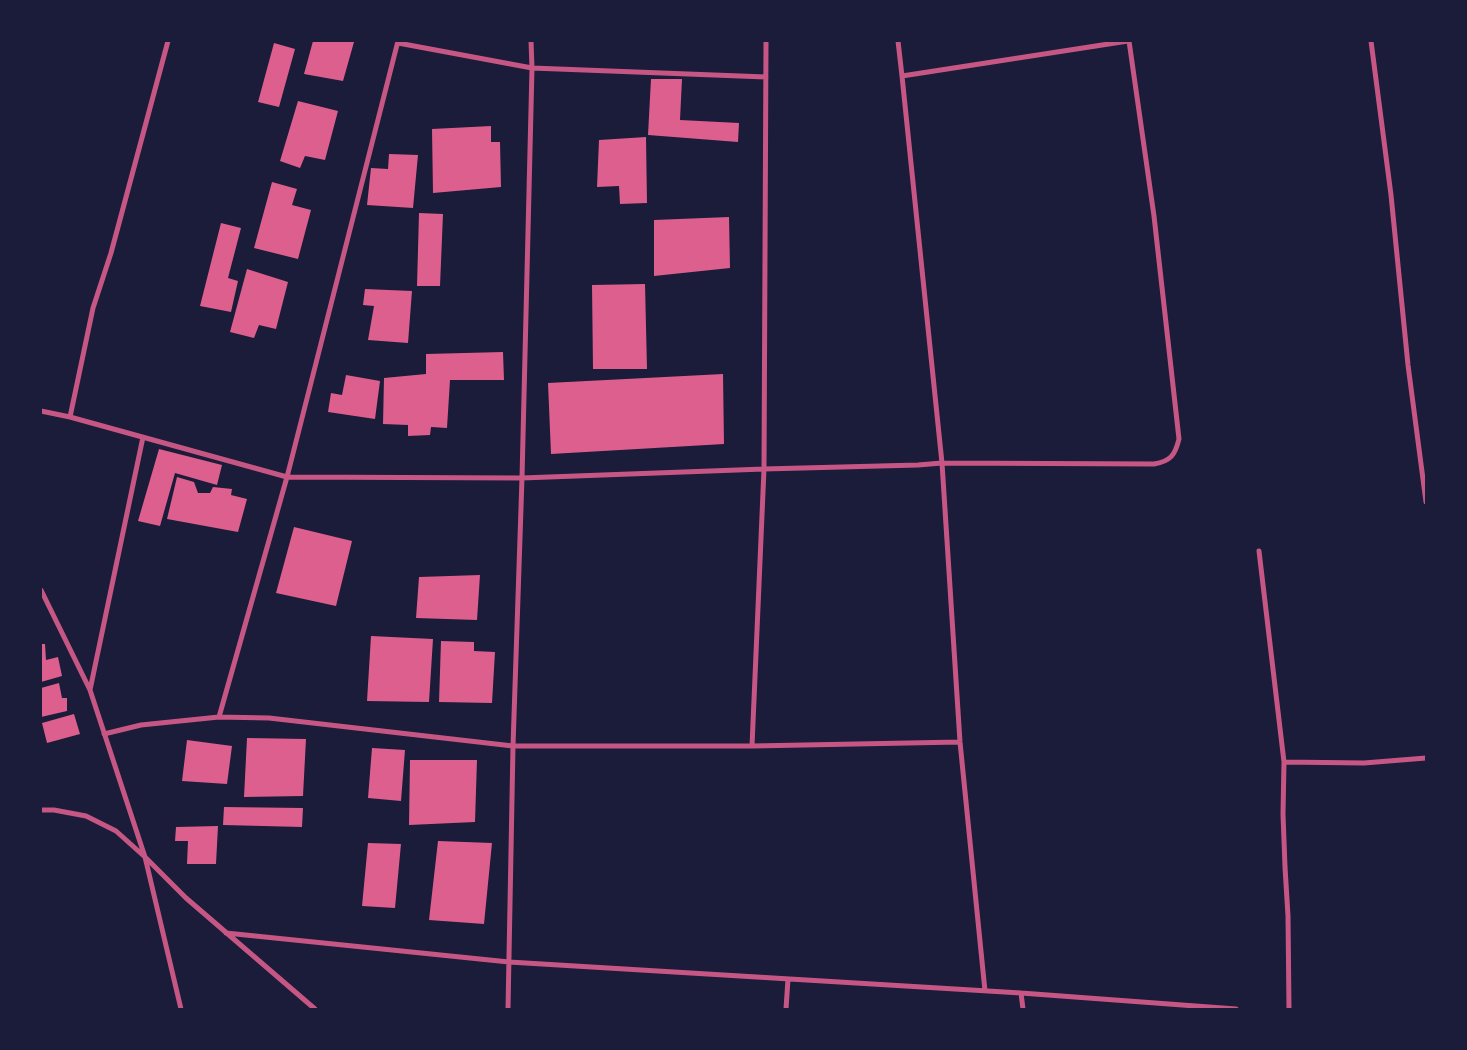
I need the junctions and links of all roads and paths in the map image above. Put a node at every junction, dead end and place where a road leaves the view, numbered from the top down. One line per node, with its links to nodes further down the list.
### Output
1 (168, 41): 12 (street)
2 (531, 41): 8 (street)
3 (766, 41): 10 (street)
4 (898, 41): 9 (street)
5 (1129, 41): 9 (street); 14 (street)
6 (1371, 41): 18 (street)
7 (398, 42): 8 (street); 16 (street)
8 (532, 68): 10 (street); 17 (street)
9 (902, 76): 14 (street)
10 (766, 77): 15 (street)
11 (41, 411): 12 (street)
12 (70, 417): 13 (street)
13 (143, 437): 16 (street); 21 (street)
14 (942, 463): 15 (street); 24 (street)
15 (764, 469): 17 (street); 26 (street)
16 (288, 477): 17 (street); 22 (street)
17 (522, 478): 25 (street)
18 (1426, 502)
19 (1259, 551): 28 (street)
20 (41, 590): 21 (street)
21 (90, 690): 23 (street)
22 (219, 717): 23 (street); 25 (street)
23 (104, 734): 30 (street)
24 (960, 742): 26 (street); 34 (street)
25 (514, 746): 26 (street); 32 (street)
26 (752, 746)
27 (1426, 758): 28 (street)
28 (1284, 762): 42 (street)
29 (41, 810): 30 (street)
30 (145, 857): 31 (street); 36 (street)
31 (226, 933): 32 (street); 37 (street)
32 (509, 962): 33 (street); 38 (street)
33 (788, 979): 34 (street); 39 (street)
34 (985, 991): 35 (street)
35 (1020, 993): 40 (street); 41 (street)
36 (181, 1009)
37 (315, 1009)
38 (508, 1009)
39 (786, 1009)
40 (1023, 1009)
41 (1236, 1009)
42 (1289, 1009)

